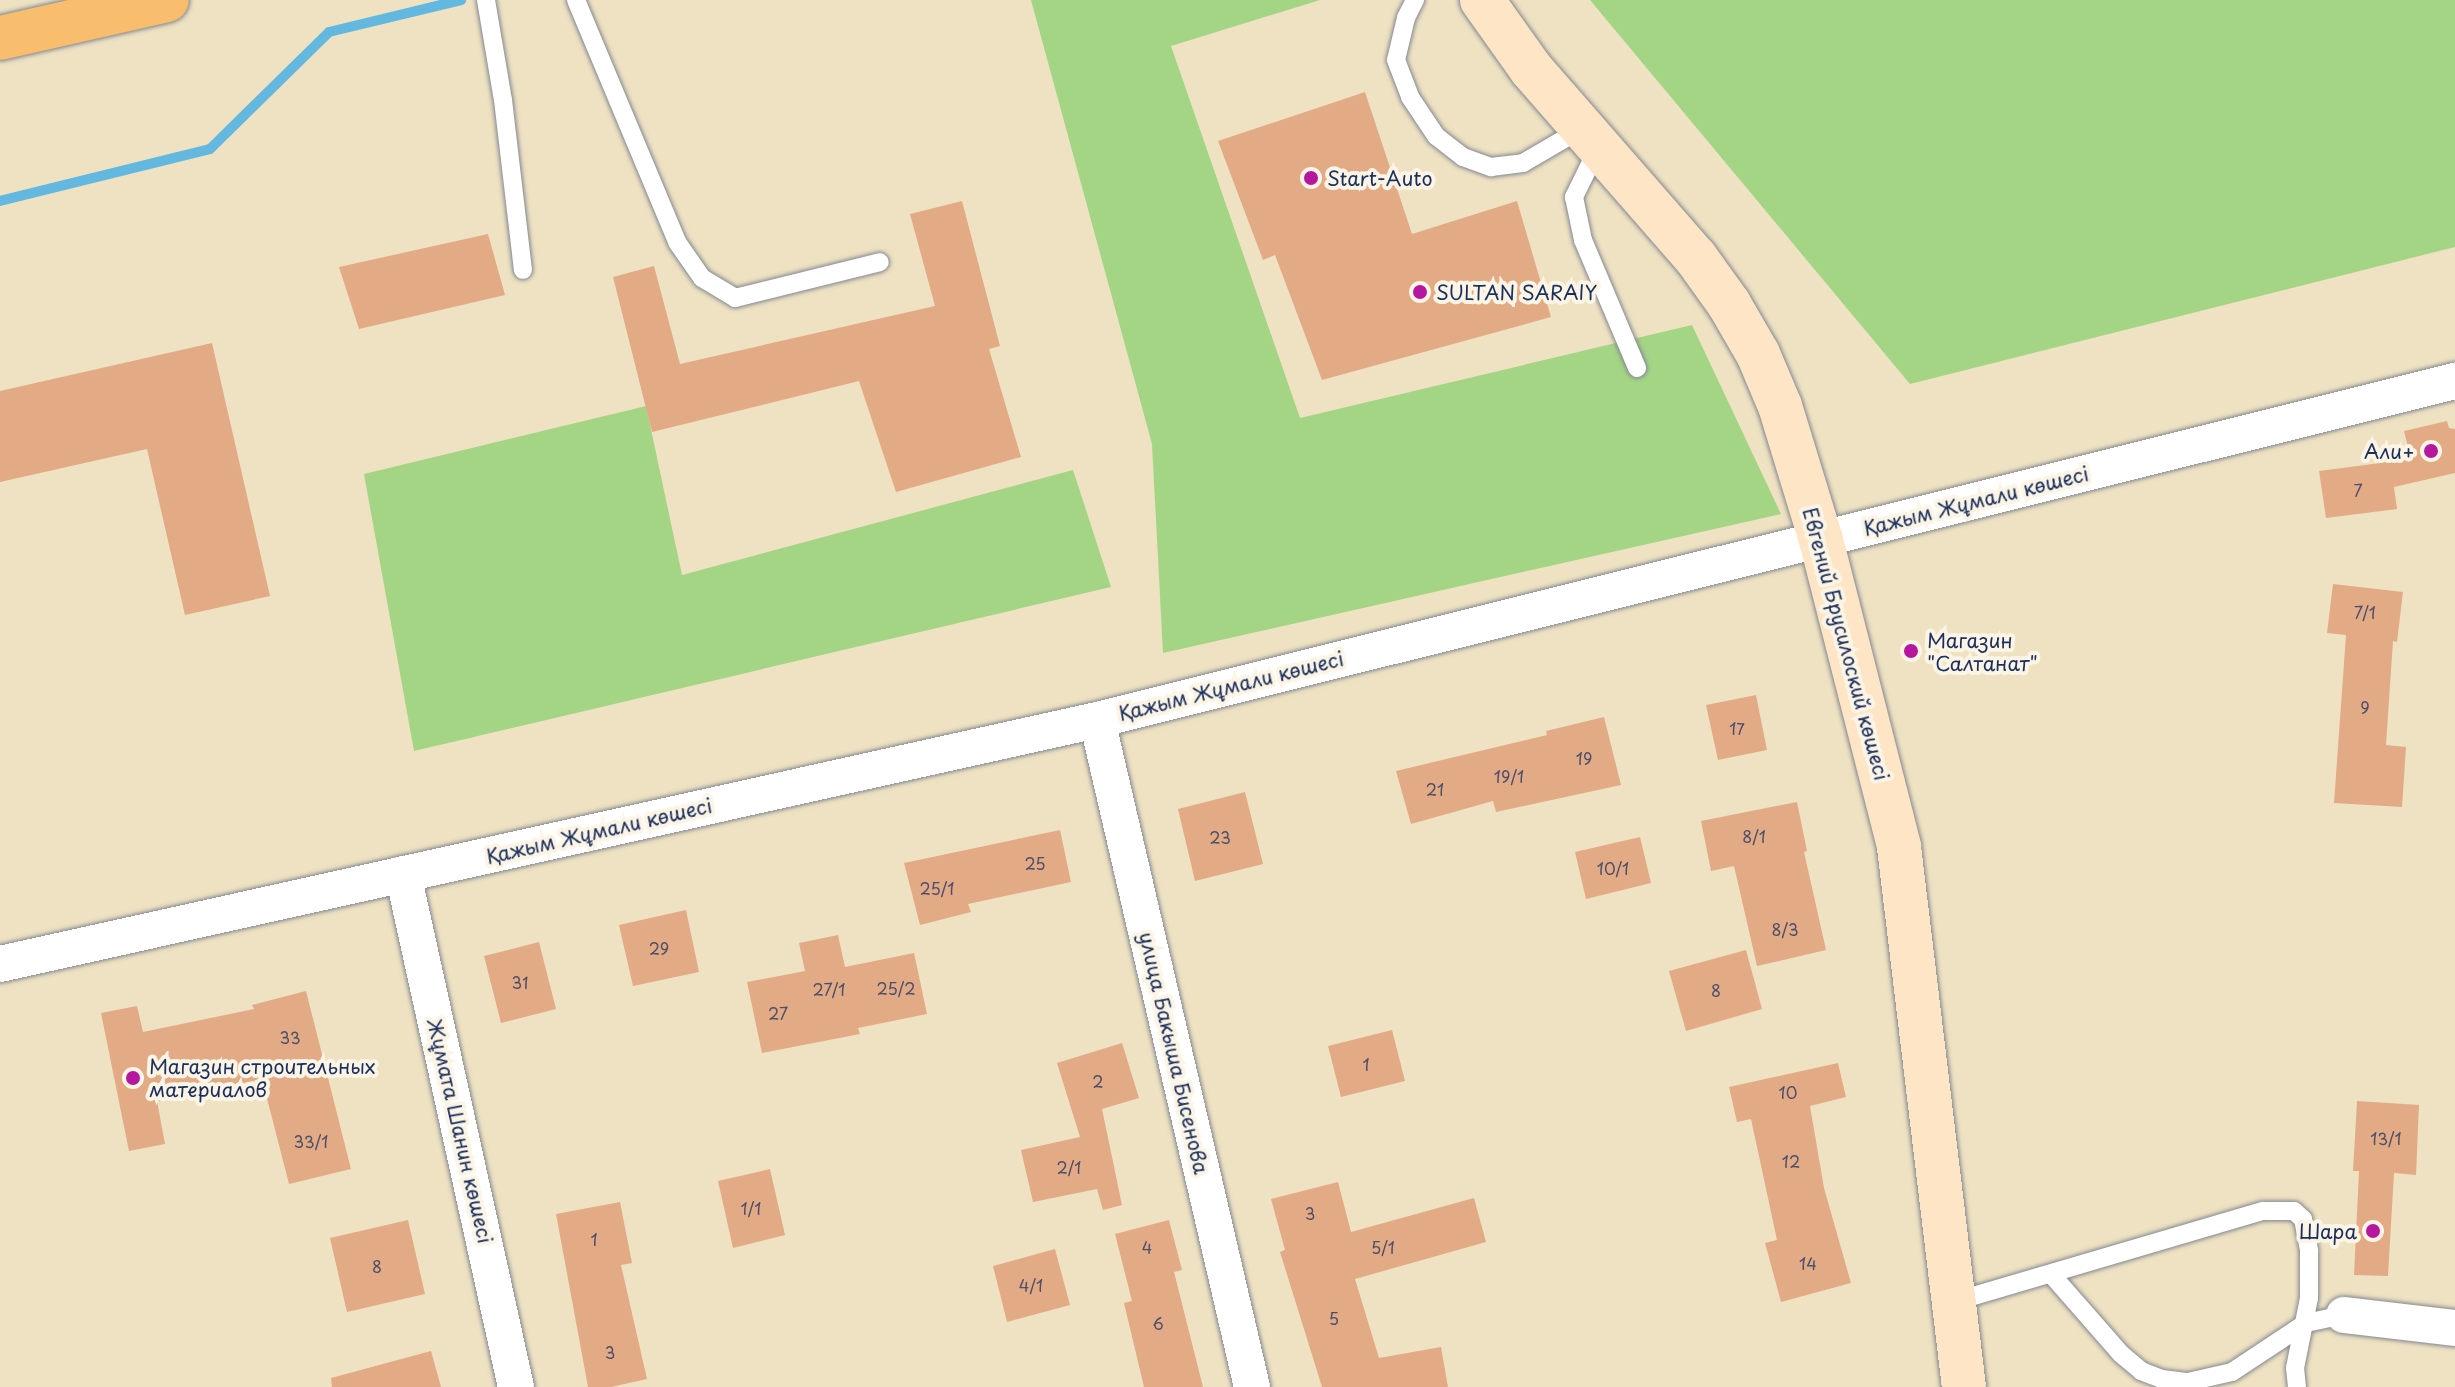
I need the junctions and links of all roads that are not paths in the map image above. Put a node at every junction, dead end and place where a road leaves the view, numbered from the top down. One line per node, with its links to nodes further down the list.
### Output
1 (167, 0): 6 (main road)
2 (486, 0): 9 (lane)
3 (576, 0): 8 (lane)
4 (1415, 0): 7 (lane)
5 (1482, 0): 7 (main road, Евгений Брусилоский көшесі)
6 (0, 38)
7 (1590, 138): 10 (lane); 12 (main road, Евгений Брусилоский көшесі)
8 (880, 262)
9 (523, 270)
10 (1637, 368)
11 (2455, 381): 12 (street, Қажым Жұмали көшесі)
12 (1821, 540): 13 (street, Қажым Жұмали көшесі); 17 (main road, Евгений Брусилоский көшесі)
13 (1097, 720): 14 (street, Қажым Жұмали көшесі); 22 (street, улица Бакыша Бисенова)
14 (403, 874): 15 (street, Қажым Жұмали көшесі); 21 (street, Жұмата Шанин көшесі)
15 (0, 964)
16 (2051, 1274): 17 (lane); 19 (lane); 19 (lane)
17 (1953, 1302): 23 (main road, Евгений Брусилоский көшесі)
18 (2344, 1315): 19 (lane); 20 (street)
19 (2306, 1323): 24 (lane)
20 (2455, 1328)
21 (516, 1387)
22 (1252, 1387)
23 (1964, 1387)
24 (2297, 1387)

